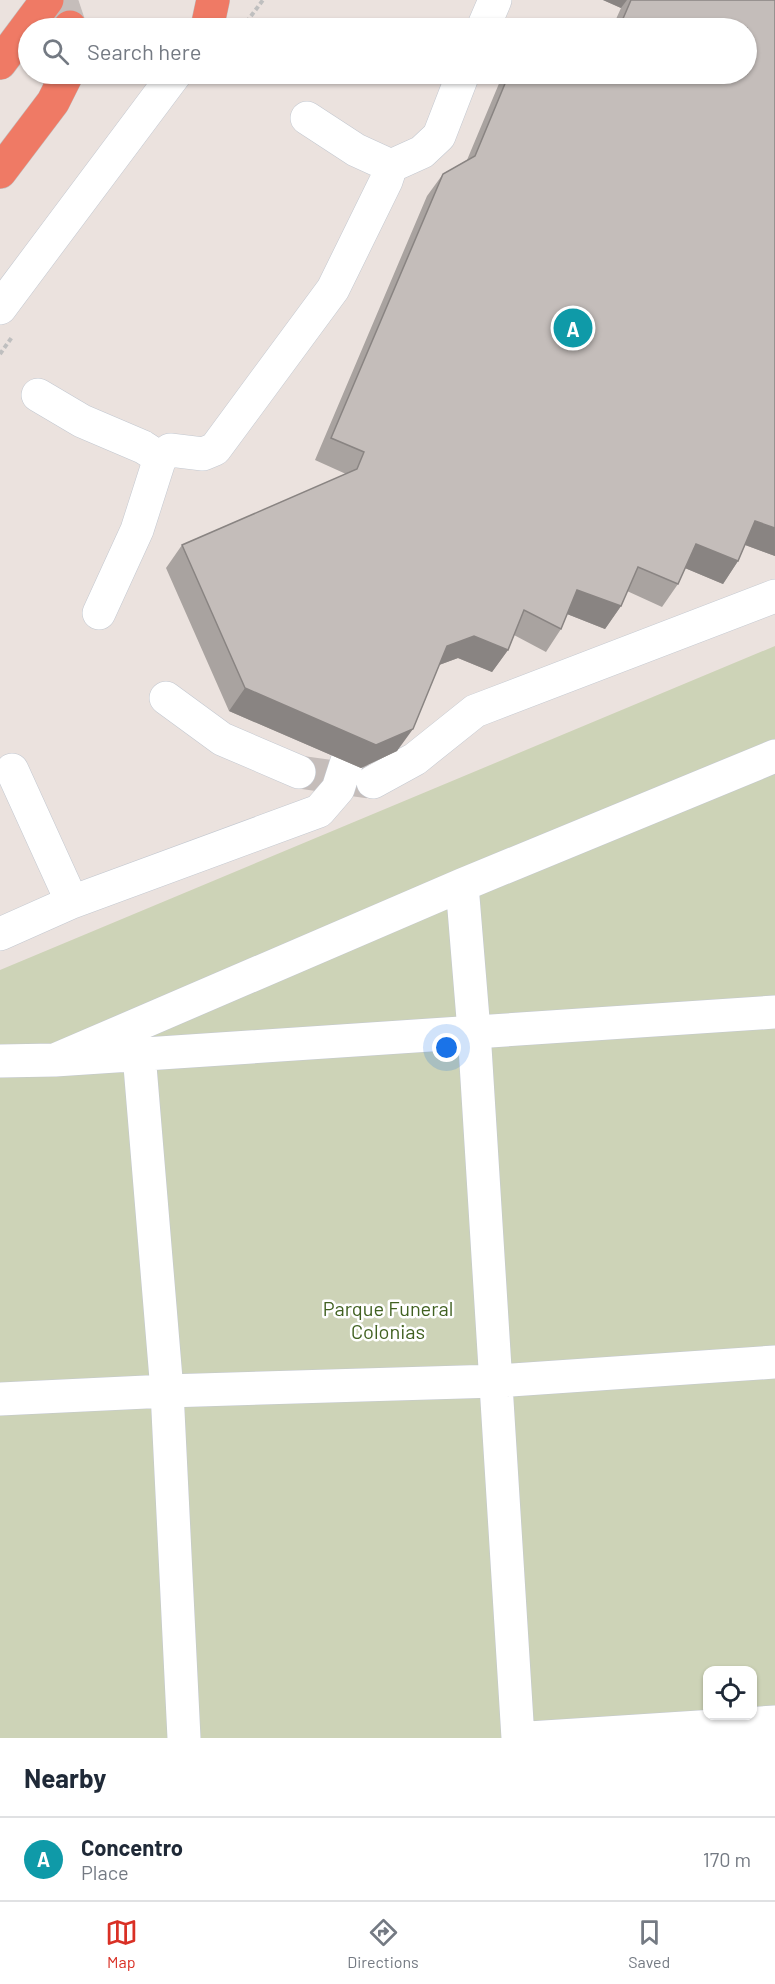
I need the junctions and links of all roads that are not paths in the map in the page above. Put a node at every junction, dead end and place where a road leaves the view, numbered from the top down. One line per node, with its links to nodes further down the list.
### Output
1 (47, 0): 5 (highway)
2 (213, 0): 6 (highway)
3 (230, 0): 7 (street)
4 (495, 0): 8 (street)
5 (34, 18)
6 (209, 18)
7 (215, 18)
8 (487, 18)
9 (18, 39): 10 (highway)
10 (0, 63)
11 (62, 84): 16 (highway)
12 (168, 84): 17 (street)
13 (459, 84): 15 (street)
14 (307, 118): 15 (street)
15 (391, 166): 19 (street)
16 (0, 172)
17 (0, 308)
18 (38, 395): 19 (street)
19 (160, 458): 21 (street)
20 (775, 596): 27 (street)
21 (99, 613)
22 (166, 698): 26 (street)
23 (775, 756): 28 (street)
24 (347, 761): 29 (street)
25 (12, 770): 29 (street)
26 (299, 772)
27 (374, 783)
28 (462, 885): 32 (street); 34 (street)
29 (72, 902): 30 (street)
30 (0, 934)
31 (775, 1012): 32 (street)
32 (474, 1031): 33 (street); 37 (street)
33 (139, 1054): 34 (street); 38 (street)
34 (55, 1060): 35 (street)
35 (0, 1061)
36 (775, 1362): 37 (street)
37 (496, 1381): 38 (street); 42 (street)
38 (167, 1391): 39 (street); 41 (street)
39 (0, 1399)
40 (775, 1722): 43 (street)
41 (184, 1738)
42 (518, 1738)
43 (529, 1738)

